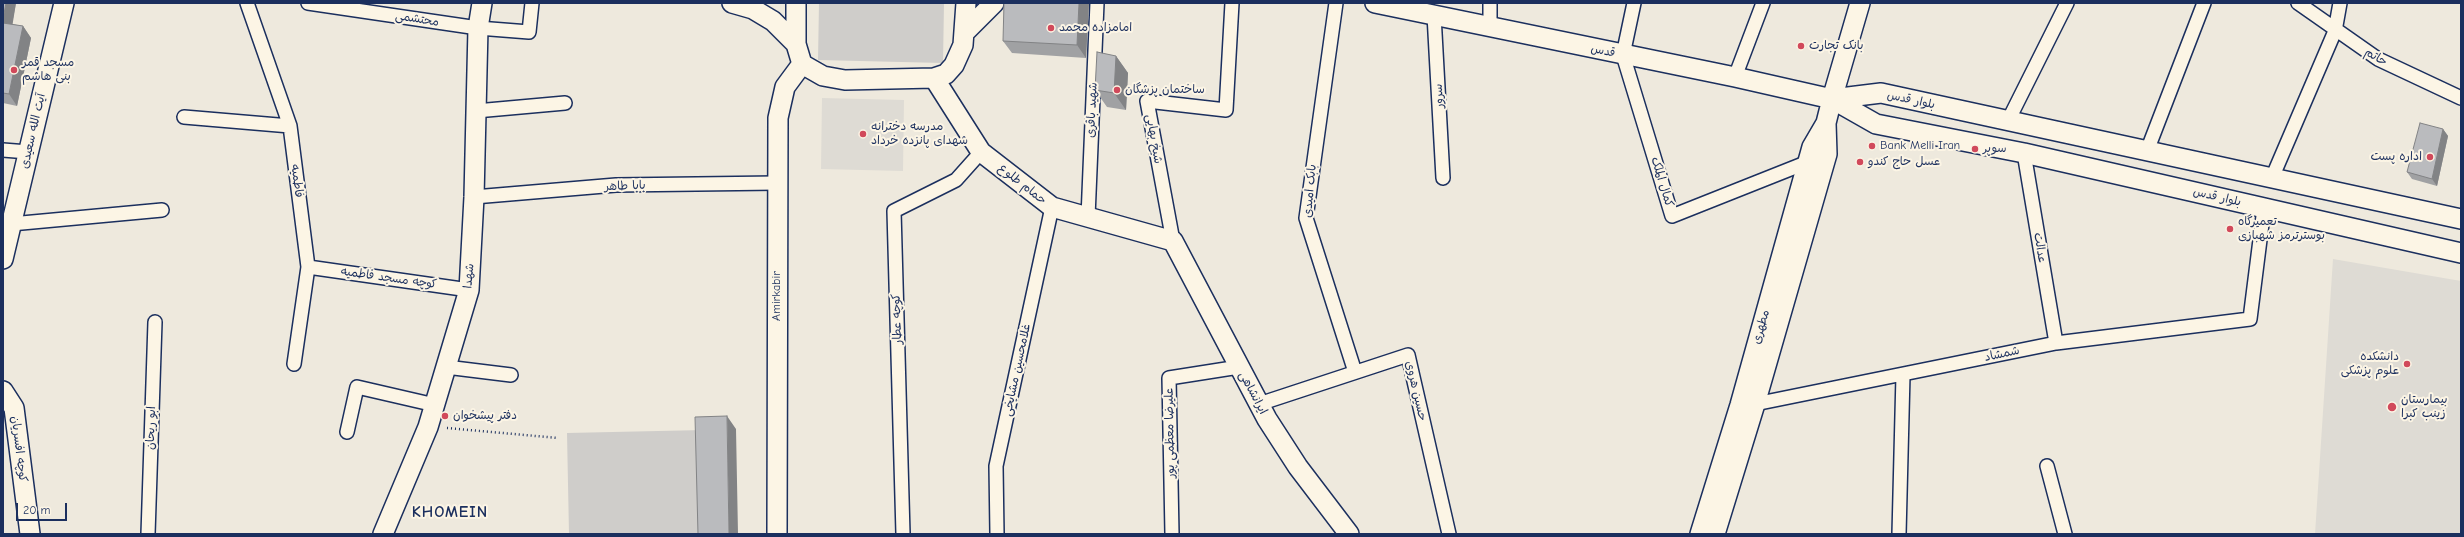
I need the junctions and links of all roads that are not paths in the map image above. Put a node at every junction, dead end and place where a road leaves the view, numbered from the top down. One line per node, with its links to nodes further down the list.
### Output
1 (64, 3): 42 (main road, آیت الله سعیدی)
2 (247, 3): 39 (street, فاطمیه)
3 (308, 3): 24 (street, محتشمی)
4 (482, 3): 24 (main road, شهدا)
5 (532, 3): 24 (street, محتشمی)
6 (732, 3): 27 (main road)
7 (796, 3): 27 (main road)
8 (966, 3): 26 (main road)
9 (994, 3): 26 (main road)
10 (1098, 3): 53 (street, شهید باقری)
11 (1232, 3): 56 (street, شیخ بهایی)
12 (1336, 3): 66 (street, بابک امیدی)
13 (1376, 3): 22 (main road, قدس)
14 (1490, 3): 23 (street)
15 (1634, 3): 28 (street)
16 (1763, 3): 30 (street)
17 (1860, 3): 33 (main road, مطهری)
18 (2067, 3): 37 (street)
19 (2204, 3): 41 (street)
20 (2298, 3): 25 (street, حاتم)
21 (2340, 3): 25 (street)
22 (1434, 15): 23 (main road, قدس); 46 (street, سرور)
23 (1490, 27): 28 (main road, قدس)
24 (478, 28): 35 (main road, شهدا)
25 (2335, 31): 32 (street, حاتم); 47 (street)
26 (965, 32): 31 (main road)
27 (796, 44): 29 (main road)
28 (1623, 55): 30 (main road, قدس); 45 (street, کمال الملک)
29 (802, 64): 31 (main road); 48 (main road, Amirkabir)
30 (1735, 77): 33 (main road, قدس)
31 (934, 78): 43 (main road, حمام طلوع)
32 (2461, 98)
33 (1832, 99): 37 (main road, بلوار قدس); 38 (main road, مطهری); 44 (main road, بلوار قدس)
34 (565, 103): 35 (street)
35 (476, 111): 49 (main road, شهدا)
36 (184, 118): 39 (street)
37 (2008, 121): 41 (main road, بلوار قدس)
38 (1826, 123): 45 (main road, مطهری); 72 (main road, مطهری)
39 (290, 126): 59 (street, فاطمیه)
40 (3, 150): 42 (street)
41 (2147, 151): 47 (main road, بلوار قدس)
42 (28, 152): 55 (main road, آیت الله سعیدی)
43 (981, 152): 50 (main road, حمام طلوع); 79 (street, کوچه عطار)
44 (2024, 153): 51 (main road, بلوار قدس); 62 (street, عدالت)
45 (1808, 162): 72 (main road, مطهری)
46 (1443, 178)
47 (2272, 178): 54 (main road, بلوار قدس)
48 (776, 183): 49 (street, بابا طاهر); 78 (main road, Amirkabir)
49 (474, 197): 60 (main road, شهدا)
50 (1052, 207): 53 (main road, حمام طلوع); 80 (street, غلامحسین مشایخی)
51 (2264, 208): 57 (main road, بلوار قدس); 62 (street, شمشاد)
52 (162, 210): 55 (street)
53 (1088, 217): 56 (main road, حمام طلوع)
54 (2461, 219)
55 (11, 224): 58 (main road, آیت الله سعیدی)
56 (1173, 241): 65 (main road, ایرانشاهی)
57 (2461, 253)
58 (3, 259)
59 (308, 267): 60 (street, کوچه مسجد فاطمیه); 63 (street, فاطمیه)
60 (469, 290): 64 (main road, شهدا)
61 (155, 322): 76 (street, ابو ریحان)
62 (2056, 343): 68 (street, شمشاد)
63 (294, 364)
64 (446, 367): 67 (street); 71 (main road, شهدا)
65 (1239, 367): 70 (main road, ایرانشاهی); 81 (street, علیرضا معظمی پور)
66 (1355, 372): 70 (street, حسین هروی); 83 (street, حسین هروی)
67 (511, 374)
68 (1903, 375): 72 (street, شمشاد); 86 (street)
69 (3, 391): 75 (main road, کوچه افسریان)
70 (1259, 404): 82 (main road, ایرانشاهی)
71 (435, 405): 73 (street); 77 (main road, شهدا)
72 (1748, 405): 84 (main road, مطهری); 85 (main road, مطهری)
73 (347, 432)
74 (2047, 466): 87 (street)
75 (30, 534)
76 (148, 534)
77 (383, 534)
78 (777, 534)
79 (903, 534)
80 (997, 534)
81 (1172, 534)
82 (1349, 534)
83 (1449, 534)
84 (1700, 534)
85 (1715, 534)
86 (1899, 534)
87 (2065, 534)

